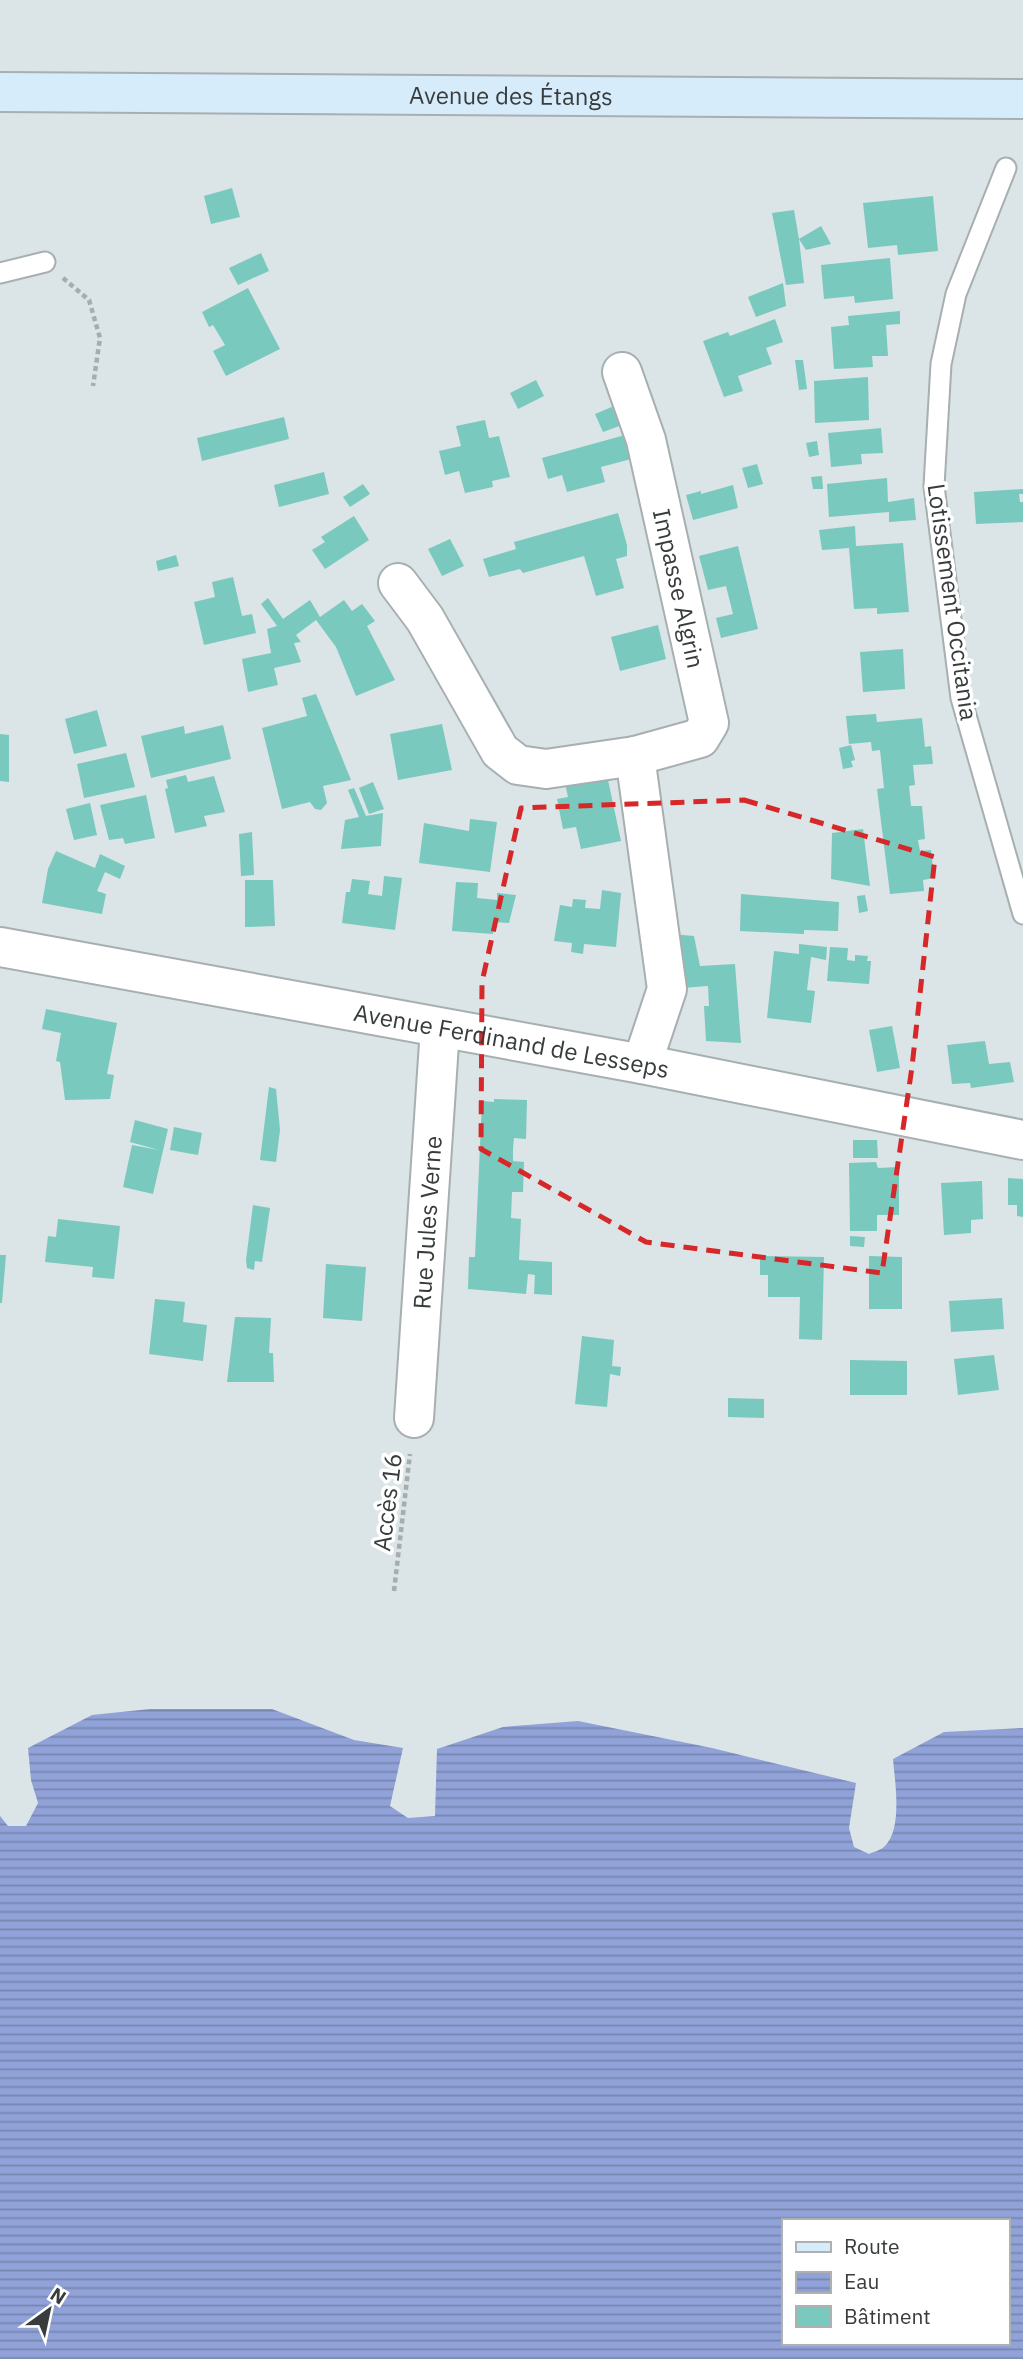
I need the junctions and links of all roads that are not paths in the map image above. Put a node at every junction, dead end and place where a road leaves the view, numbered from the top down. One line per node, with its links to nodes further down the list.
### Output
1 (0, 92): 2 (street, Avenue des Étangs)
2 (1023, 99)
3 (1006, 168): 9 (lane, Lotissement Occitania)
4 (44, 262): 5 (lane)
5 (0, 273)
6 (622, 372): 8 (street, Impasse Algrin)
7 (398, 583): 8 (street, Impasse Algrin)
8 (635, 756): 12 (street)
9 (1023, 914)
10 (0, 947): 11 (street, Avenue Ferdinand de Lesseps)
11 (440, 1028): 12 (street, Avenue Ferdinand de Lesseps); 14 (street, Rue Jules Verne)
12 (642, 1064): 13 (street, Avenue Ferdinand de Lesseps)
13 (1023, 1140)
14 (414, 1418)

